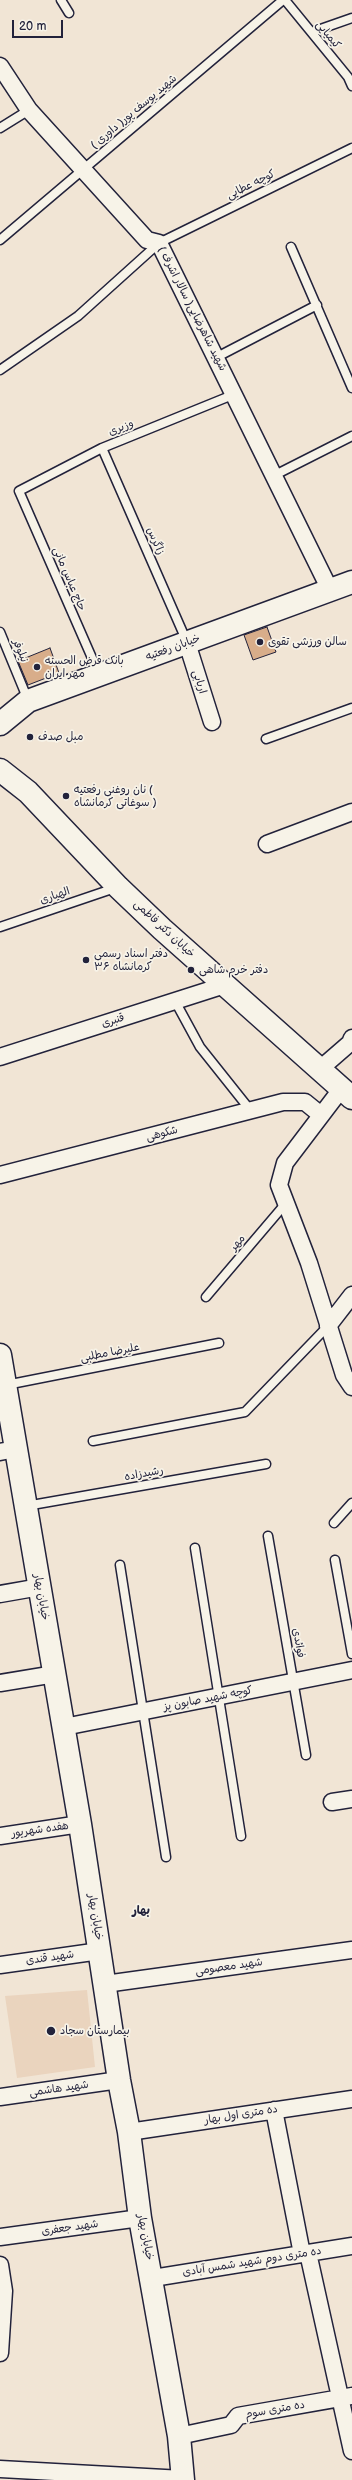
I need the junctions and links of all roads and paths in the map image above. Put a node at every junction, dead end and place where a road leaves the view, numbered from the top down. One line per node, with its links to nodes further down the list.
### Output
1 (61, 0): 3 (lane)
2 (284, 0): 5 (lane, کیمیایی); 11 (lane, شهید یوسف پور( داوری ))
3 (69, 13)
4 (352, 18): 5 (lane)
5 (312, 32): 7 (lane, کیمیایی)
6 (0, 66): 8 (street, شهید شاهرضایی( سالار اشرف ))
7 (352, 86)
8 (29, 110): 9 (lane); 11 (street, شهید شاهرضایی( سالار اشرف ))
9 (0, 128)
10 (352, 148): 13 (lane, کوچه عطایی)
11 (83, 169): 12 (lane, شهید یوسف پور( داوری )); 13 (street, شهید شاهرضایی( سالار اشرف ))
12 (0, 240)
13 (159, 243): 16 (street, شهید شاهرضایی( سالار اشرف )); 17 (lane, کوچه عطایی)
14 (291, 247): 15 (lane)
15 (317, 305): 16 (lane); 18 (lane)
16 (217, 358): 19 (street, شهید شاهرضایی( سالار اشرف ))
17 (0, 370)
18 (352, 388)
19 (235, 394): 21 (lane, وزیری); 22 (street, شهید شاهرضایی( سالار اشرف ))
20 (352, 436): 22 (lane)
21 (102, 448): 23 (lane, وزیری); 27 (lane, زاگرس)
22 (275, 476): 25 (street, شهید شاهرضایی( سالار اشرف ))
23 (19, 491): 28 (lane, حاج عباس مانی)
24 (352, 582): 25 (main road, خیابان رفعتیه)
25 (330, 590): 27 (main road, خیابان رفعتیه)
26 (0, 632): 29 (lane, نیلوفر)
27 (187, 643): 28 (main road, خیابان رفعتیه); 31 (street, اربابی)
28 (99, 675): 29 (main road, خیابان رفعتیه)
29 (28, 701): 32 (main road, خیابان رفعتیه)
30 (352, 708): 33 (lane)
31 (212, 722)
32 (0, 724)
33 (266, 739)
34 (0, 770): 37 (main road, خیابان دکتر فاطمی)
35 (352, 812): 36 (street)
36 (267, 844)
37 (118, 887): 38 (lane, الهیاری); 39 (main road, خیابان دکتر فاطمی)
38 (0, 927)
39 (225, 985): 40 (street, قنبری); 43 (main road, خیابان دکتر فاطمی)
40 (175, 1001): 42 (street, قنبری); 45 (lane)
41 (352, 1038): 43 (street)
42 (0, 1057)
43 (320, 1069): 44 (main road, خیابان دکتر فاطمی)
44 (347, 1093): 46 (street)
45 (251, 1111): 46 (street, شکوهی); 47 (street, شکوهی)
46 (321, 1115): 48 (street)
47 (0, 1175)
48 (286, 1203): 50 (lane, مهر); 51 (street)
49 (352, 1295): 51 (street)
50 (206, 1297)
51 (328, 1326): 55 (street); 56 (lane)
52 (219, 1344): 54 (lane, علیرضا مطلبی)
53 (0, 1355): 54 (main road, خیابان بهار)
54 (5, 1385): 57 (main road, خیابان بهار)
55 (352, 1387)
56 (93, 1441)
57 (8, 1450): 60 (main road, خیابان بهار)
58 (266, 1464): 60 (lane, رشیدزاده)
59 (352, 1503): 61 (lane)
60 (26, 1506): 66 (main road, خیابان بهار)
61 (334, 1523)
62 (268, 1536): 71 (lane, فوائدی)
63 (195, 1548): 73 (lane)
64 (335, 1560): 68 (lane)
65 (120, 1566): 74 (lane)
66 (40, 1587): 67 (street); 70 (main road, خیابان بهار)
67 (0, 1594)
68 (352, 1654)
69 (352, 1670): 71 (street, کوچه شهید صابون پز)
70 (55, 1674): 72 (street); 75 (main road, خیابان بهار)
71 (293, 1682): 73 (street, کوچه شهید صابون پز); 76 (lane, فوائدی)
72 (0, 1683)
73 (218, 1697): 74 (street, کوچه شهید صابون پز); 81 (lane)
74 (142, 1712): 75 (street, کوچه شهید صابون پز); 82 (lane)
75 (64, 1727): 79 (main road, خیابان بهار)
76 (306, 1755)
77 (352, 1799): 78 (street)
78 (332, 1802)
79 (80, 1824): 80 (street, هفده شهریور); 84 (main road, خیابان بهار)
80 (0, 1836)
81 (241, 1836)
82 (166, 1858)
83 (352, 1950): 86 (street, شهید معصومی)
84 (100, 1951): 85 (street, شهید قندی); 86 (main road, خیابان بهار)
85 (0, 1966)
86 (106, 1984): 87 (main road, خیابان بهار)
87 (119, 2080): 88 (street, شهید هاشمی); 91 (main road, خیابان بهار)
88 (0, 2097)
89 (352, 2099): 90 (street, ده متری اول بهار)
90 (274, 2110): 91 (street, ده متری اول بهار); 95 (street)
91 (129, 2132): 92 (main road, خیابان بهار)
92 (140, 2218): 93 (street, شهید جعفری); 97 (main road, خیابان بهار)
93 (0, 2237)
94 (352, 2246): 95 (street, ده متری دوم شهید شمس آبادی)
95 (305, 2254): 97 (street, ده متری دوم شهید شمس آبادی); 99 (street)
96 (0, 2265): 98 (street)
97 (153, 2278): 100 (main road, خیابان بهار)
98 (0, 2353)
99 (346, 2397): 100 (street, ده متری سوم); 101 (street)
100 (179, 2436): 103 (main road, خیابان بهار)
101 (352, 2451)
102 (0, 2469): 103 (street)
103 (183, 2480)

